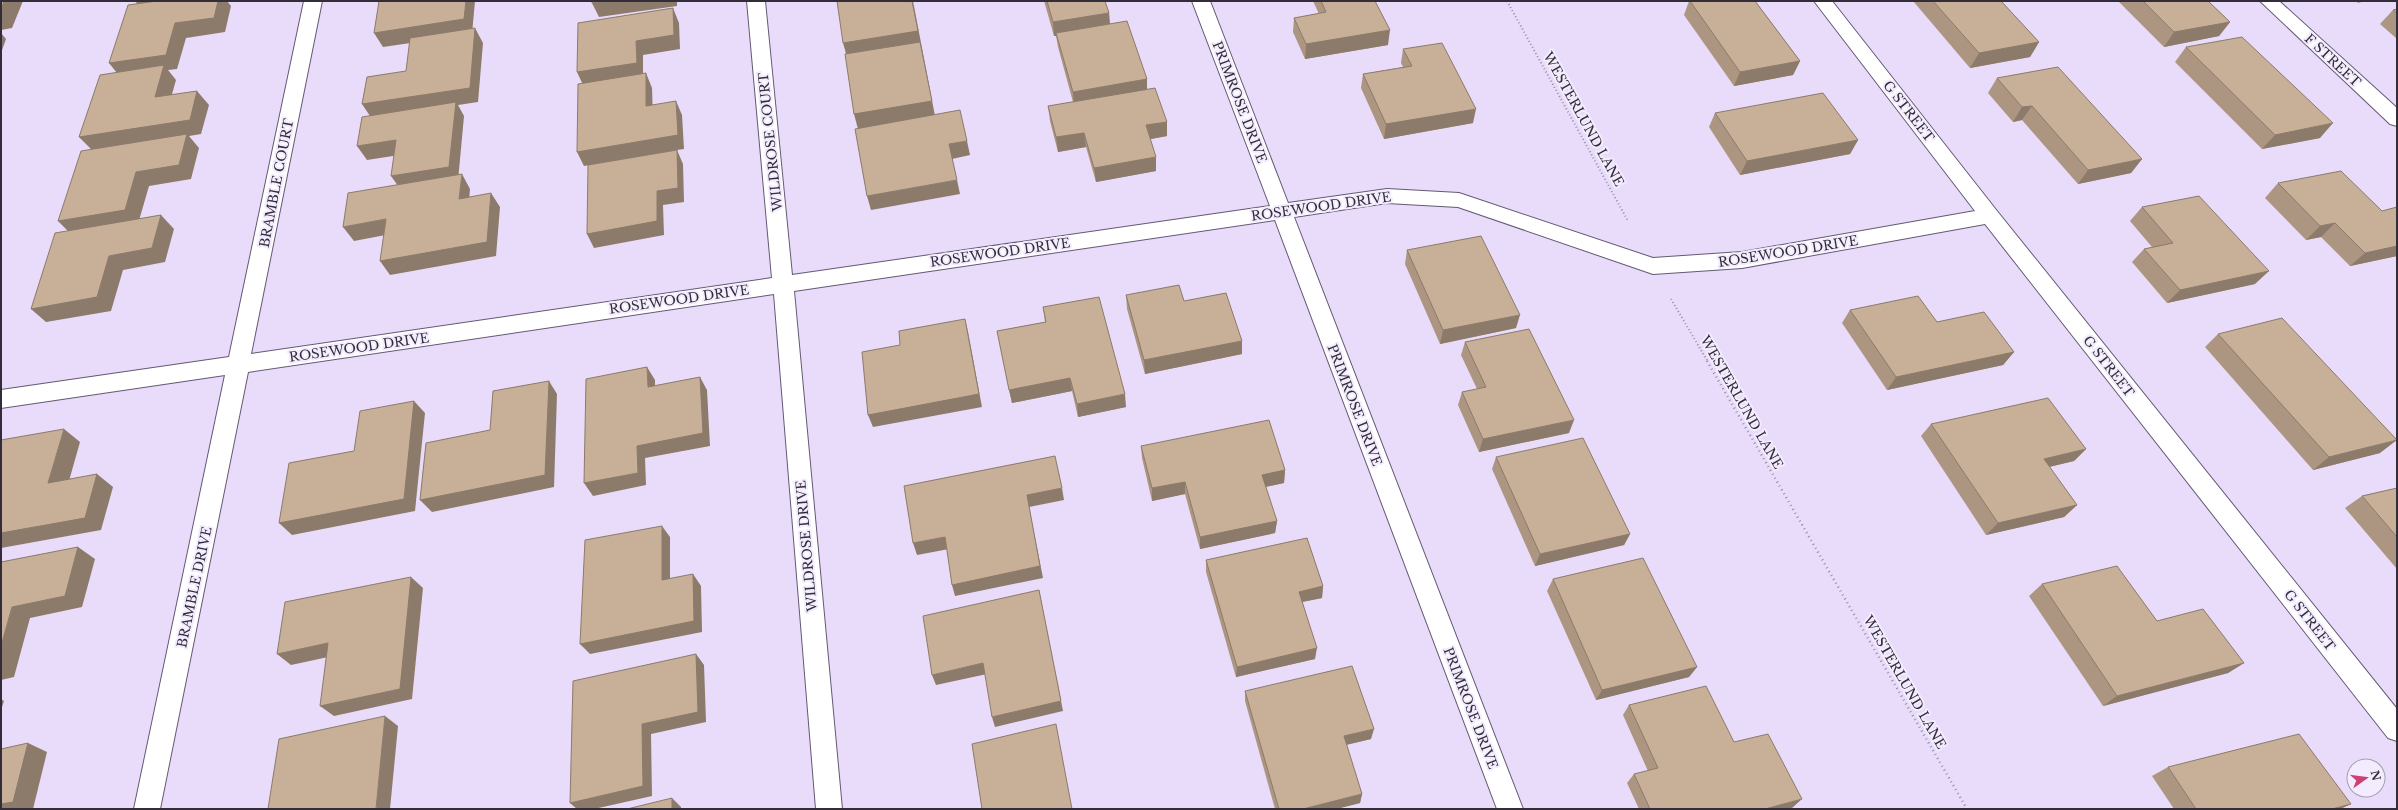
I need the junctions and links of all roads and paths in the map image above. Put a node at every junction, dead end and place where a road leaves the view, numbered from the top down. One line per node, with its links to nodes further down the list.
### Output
1 (313, 1): 12 (street, BRAMBLE COURT)
2 (756, 1): 11 (street, WILDROSE COURT)
3 (1201, 1): 8 (street, PRIMROSE DRIVE)
4 (1507, 1): 10 (path, WESTERLUND LANE)
5 (1823, 1): 9 (street, G STREET)
6 (2269, 1): 7 (street, F STREET)
7 (2397, 119)
8 (1281, 211): 10 (street, ROSEWOOD DRIVE); 11 (street, ROSEWOOD DRIVE); 17 (street, PRIMROSE DRIVE)
9 (1990, 216): 10 (street, ROSEWOOD DRIVE); 14 (street, G STREET)
10 (1653, 266): 18 (path, WESTERLUND LANE)
11 (783, 284): 12 (street, ROSEWOOD DRIVE); 16 (street, WILDROSE DRIVE)
12 (240, 364): 13 (street, ROSEWOOD DRIVE); 15 (street, BRAMBLE DRIVE)
13 (1, 399)
14 (2397, 729)
15 (147, 809)
16 (829, 809)
17 (1510, 809)
18 (1966, 809)

